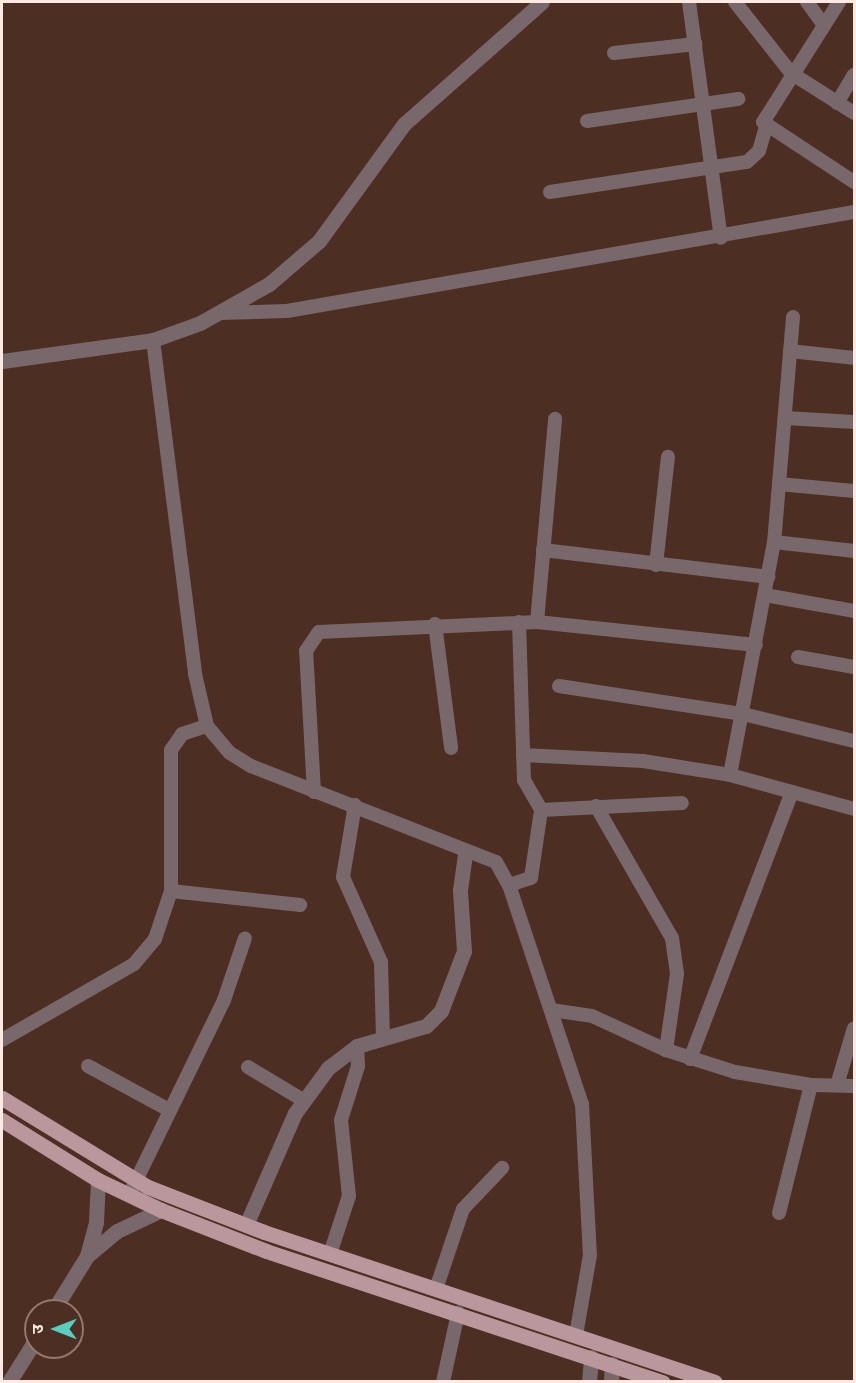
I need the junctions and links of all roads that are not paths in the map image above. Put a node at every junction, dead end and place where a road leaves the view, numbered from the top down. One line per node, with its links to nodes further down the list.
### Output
1 (542, 2): 22 (street)
2 (689, 2): 7 (street)
3 (735, 2): 9 (street)
4 (807, 2): 6 (street)
5 (838, 2): 6 (street)
6 (824, 25): 9 (street)
7 (696, 44): 8 (street); 13 (street)
8 (614, 53)
9 (791, 73): 12 (street); 16 (street)
10 (855, 75): 12 (street)
11 (738, 99): 13 (street)
12 (837, 103): 14 (street)
13 (704, 104): 15 (street); 17 (street)
14 (855, 113)
15 (586, 121)
16 (766, 126): 17 (street); 18 (street)
17 (712, 168): 19 (street); 21 (street)
18 (855, 182)
19 (550, 192)
20 (855, 212): 21 (street)
21 (721, 238): 22 (street)
22 (220, 313): 24 (street)
23 (793, 317): 25 (street)
24 (153, 340): 27 (street); 49 (street)
25 (790, 351): 26 (street); 29 (street)
26 (855, 358)
27 (2, 361)
28 (555, 418): 35 (street)
29 (785, 418): 30 (street); 32 (street)
30 (855, 422)
31 (668, 457): 37 (street)
32 (779, 484): 33 (street); 34 (street)
33 (855, 491)
34 (774, 542): 36 (street); 38 (street)
35 (543, 550): 37 (street); 42 (street)
36 (855, 551)
37 (656, 565): 38 (street)
38 (768, 577): 39 (street)
39 (765, 595): 40 (street); 44 (street)
40 (855, 611)
41 (519, 622): 42 (street); 43 (street); 52 (street)
42 (537, 622): 44 (street)
43 (435, 624): 51 (street); 54 (street)
44 (756, 645): 48 (street)
45 (798, 657): 46 (street)
46 (855, 668)
47 (559, 686): 48 (street)
48 (743, 714): 50 (street); 53 (street)
49 (207, 726): 54 (street); 63 (street)
50 (855, 741)
51 (451, 748)
52 (522, 755): 53 (street); 60 (street)
53 (730, 775): 55 (street)
54 (314, 792): 57 (street)
55 (792, 792): 59 (street); 72 (street)
56 (682, 804): 58 (street)
57 (355, 805): 61 (street); 68 (street)
58 (596, 806): 60 (street); 71 (street)
59 (855, 809)
60 (541, 810): 62 (street)
61 (465, 853): 62 (street); 68 (street)
62 (509, 885): 66 (street)
63 (171, 891): 64 (street); 69 (street)
64 (300, 905)
65 (245, 938): 80 (street)
66 (551, 1010): 71 (street); 94 (street)
67 (855, 1028): 76 (street)
68 (383, 1038): 70 (street)
69 (2, 1040)
70 (357, 1046): 79 (street); 89 (street)
71 (666, 1050): 72 (street)
72 (690, 1059): 75 (street)
73 (88, 1066): 80 (street)
74 (248, 1067): 79 (street)
75 (811, 1085): 76 (street); 87 (street)
76 (837, 1085): 77 (street)
77 (855, 1086)
78 (2, 1098): 83 (main road)
79 (303, 1101): 88 (street)
80 (169, 1110): 83 (street)
81 (2, 1120): 84 (main road)
82 (501, 1168): 91 (street)
83 (135, 1179): 85 (street); 88 (main road)
84 (98, 1180): 85 (main road); 90 (street)
85 (129, 1195): 86 (main road)
86 (162, 1210): 90 (street); 93 (main road)
87 (779, 1213)
88 (246, 1225): 89 (main road)
89 (330, 1254): 91 (main road)
90 (87, 1256): 92 (street)
91 (436, 1289): 94 (main road)
92 (60, 1299)
93 (458, 1313): 95 (main road); 99 (street)
94 (576, 1335): 103 (main road)
95 (591, 1357): 97 (main road); 100 (street)
96 (24, 1358): 98 (street)
97 (612, 1364): 101 (street); 102 (main road)
98 (9, 1382)
99 (443, 1382)
100 (589, 1382)
101 (611, 1382)
102 (663, 1382)
103 (715, 1382)

